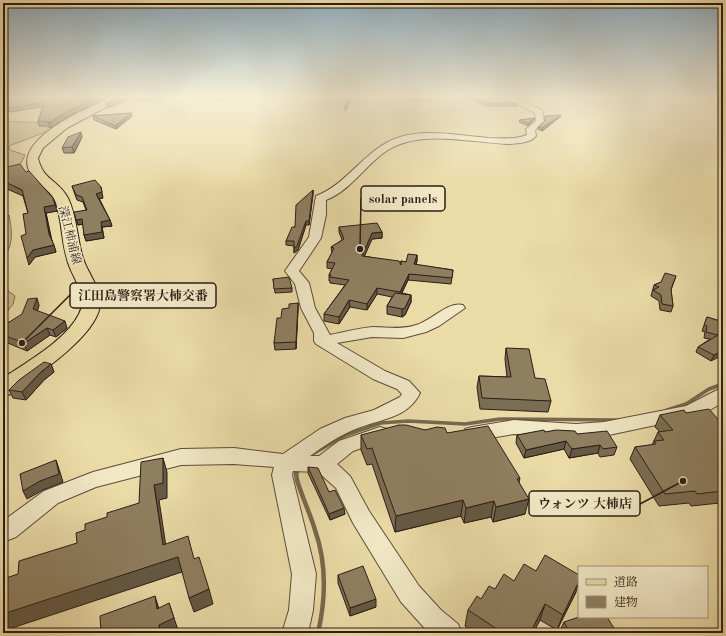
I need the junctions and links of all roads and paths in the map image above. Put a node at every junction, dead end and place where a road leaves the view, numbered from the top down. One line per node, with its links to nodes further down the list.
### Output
1 (60, 128): 5 (main road, 深江柿浦線)
2 (532, 128): 4 (street)
3 (458, 308): 4 (street)
4 (322, 341): 9 (street)
5 (3, 389)
6 (723, 392): 8 (street)
7 (398, 432): 10 (street)
8 (454, 435)
9 (285, 463): 10 (street); 11 (street); 12 (street)
10 (323, 464): 13 (street)
11 (3, 532)
12 (295, 633)
13 (449, 633)

